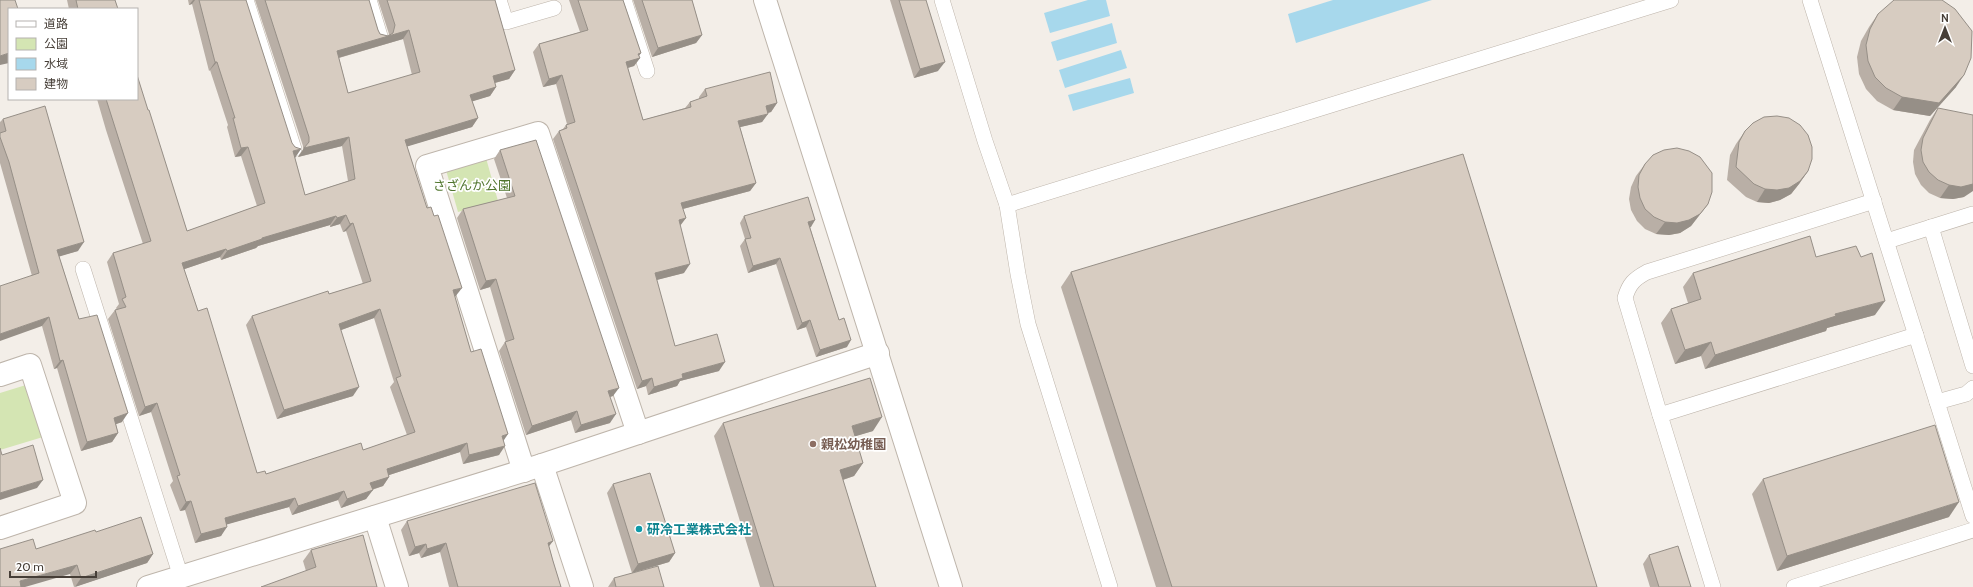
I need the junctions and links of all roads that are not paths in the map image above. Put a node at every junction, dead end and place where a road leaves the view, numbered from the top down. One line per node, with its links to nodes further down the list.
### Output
1 (246, 0): 12 (lane)
2 (369, 0): 10 (lane)
3 (499, 0): 9 (lane)
4 (624, 0): 11 (lane)
5 (765, 0): 20 (street)
6 (942, 0): 14 (lane)
7 (1671, 0): 14 (lane)
8 (1810, 0): 13 (lane)
9 (554, 8)
10 (380, 36)
11 (647, 71)
12 (294, 149)
13 (1874, 201): 17 (lane); 25 (lane)
14 (1008, 205): 37 (lane)
15 (1973, 214): 16 (lane)
16 (1931, 227): 17 (lane); 21 (lane)
17 (1887, 241): 19 (lane)
18 (83, 269): 32 (lane)
19 (1916, 335): 24 (lane); 25 (lane)
20 (878, 353): 26 (street); 36 (street)
21 (1973, 366)
22 (0, 374): 30 (street)
23 (1973, 388): 24 (lane)
24 (1937, 402): 28 (lane)
25 (1660, 415): 38 (lane)
26 (638, 433): 27 (street); 27 (street)
27 (533, 468): 29 (street); 35 (street)
28 (1973, 516)
29 (375, 517): 32 (street); 34 (street)
30 (0, 528)
31 (1973, 530): 39 (lane)
32 (181, 577): 33 (street)
33 (156, 586)
34 (397, 587)
35 (582, 587)
36 (951, 587)
37 (1110, 587)
38 (1713, 587)
39 (1794, 587)

